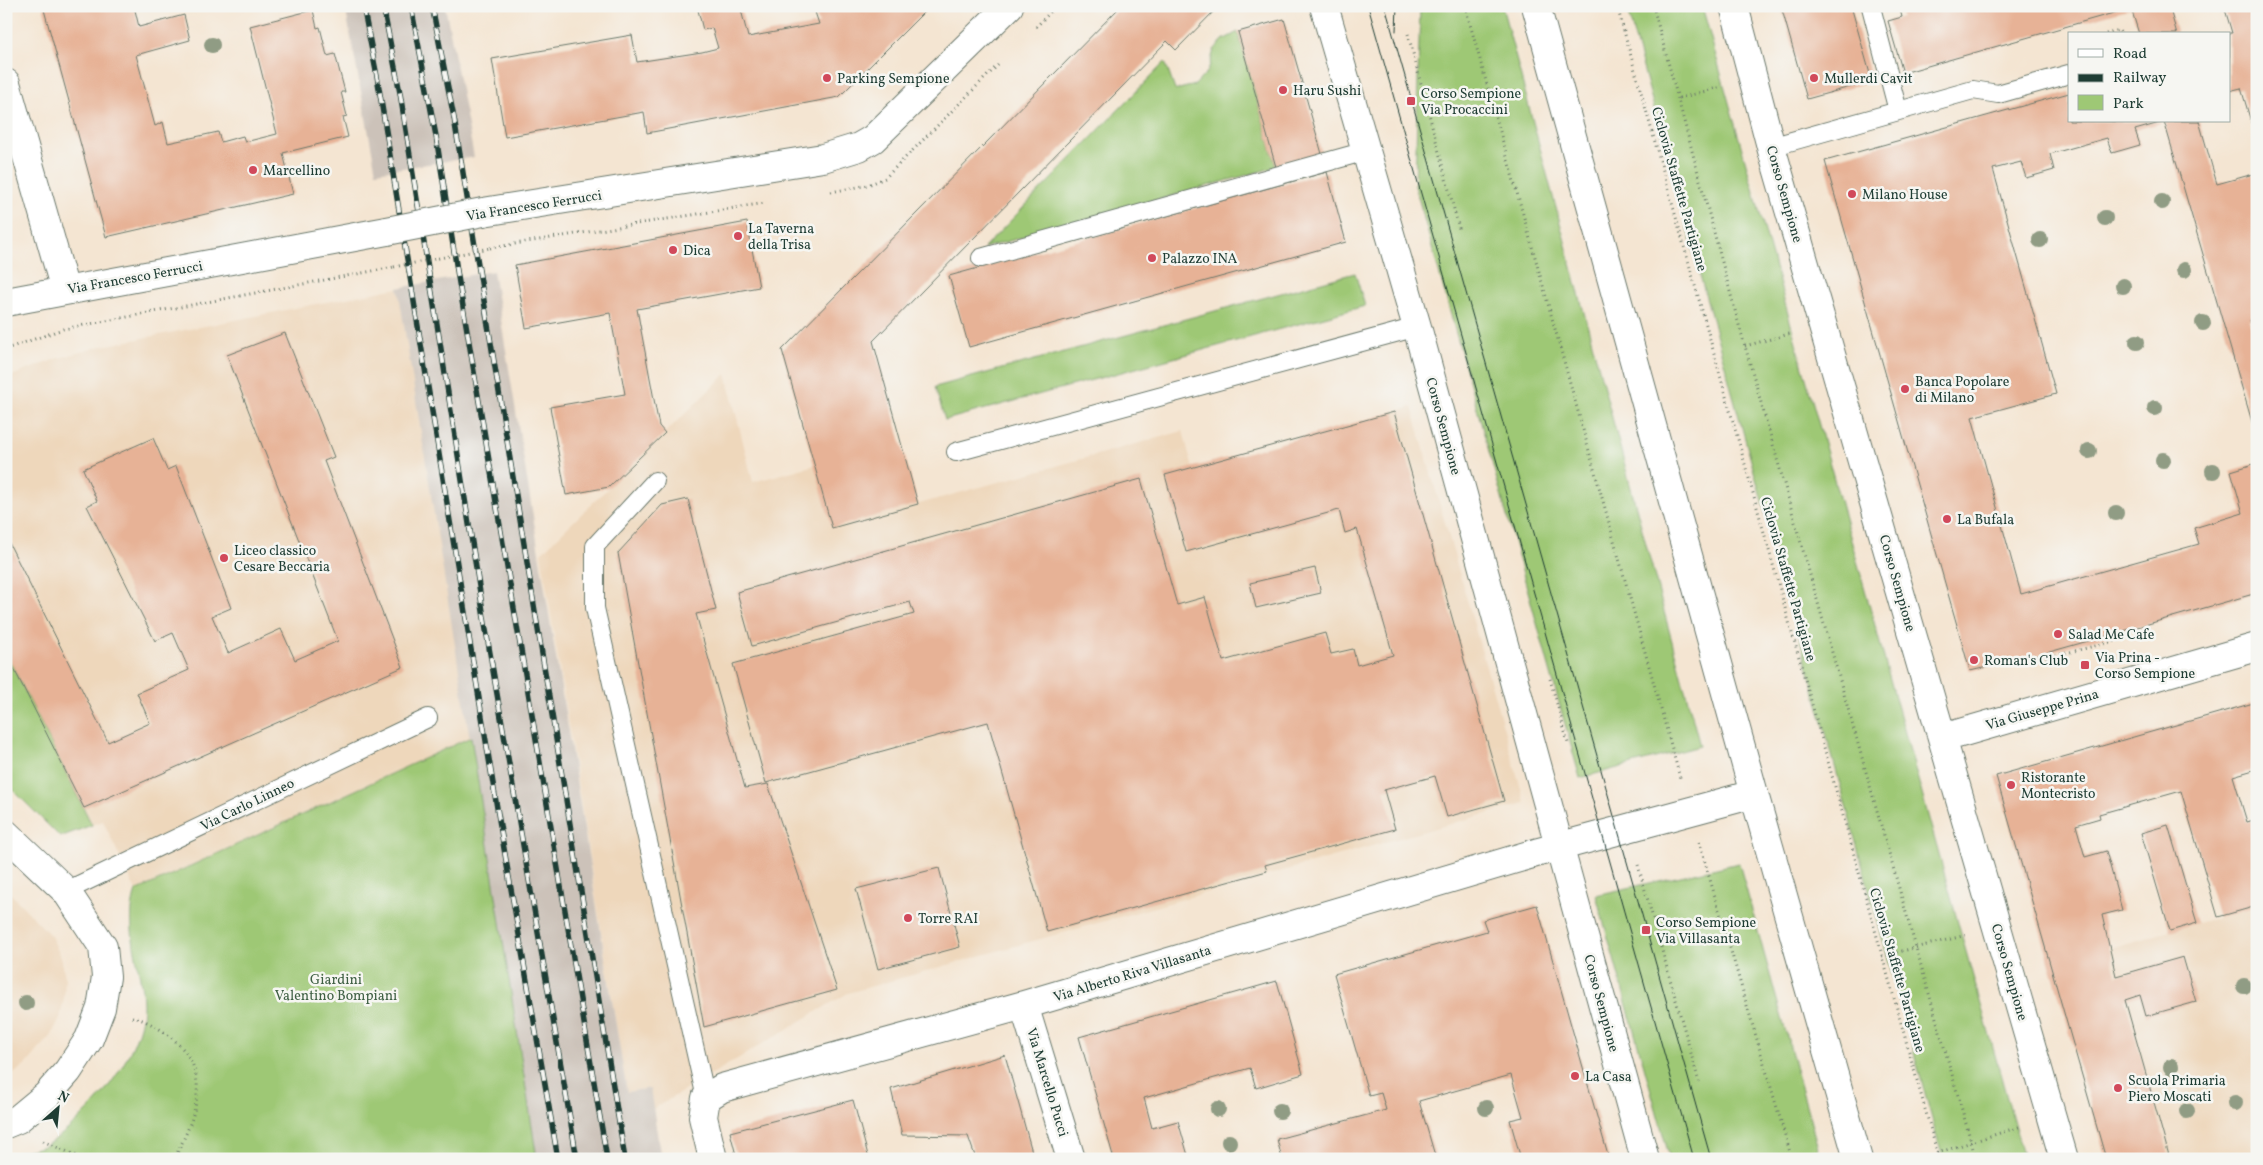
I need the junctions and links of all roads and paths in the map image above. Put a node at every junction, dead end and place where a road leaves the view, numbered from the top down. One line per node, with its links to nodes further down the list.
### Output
1 (1009, 6): 20 (street, Via Francesco Ferrucci, bridge)
2 (1324, 6): 16 (street, Corso Sempione)
3 (1465, 6): 35 (path)
4 (1536, 6): 36 (street)
5 (1617, 6): 44 (path, Ciclovia Staffette Partigiane)
6 (1653, 6): 13 (path)
7 (1734, 6): 15 (street, Corso Sempione)
8 (1871, 8): 14 (lane)
9 (1408, 34): 17 (path)
10 (2068, 74): 14 (lane)
11 (6, 83): 20 (street)
12 (1731, 84): 13 (path)
13 (1679, 98): 24 (path)
14 (1898, 111): 15 (lane)
15 (1771, 147): 33 (street, Corso Sempione)
16 (1366, 151): 19 (lane); 22 (street, Corso Sempione)
17 (1460, 232)
18 (490, 248): 25 (path, bridge)
19 (981, 258)
20 (65, 290): 21 (street, Via Francesco Ferrucci)
21 (6, 302)
22 (1417, 327): 26 (lane); 39 (street, Corso Sempione)
23 (1800, 332): 24 (path)
24 (1745, 346): 43 (path)
25 (6, 349)
26 (956, 452)
27 (655, 481): 48 (lane)
28 (2128, 638): 30 (path)
29 (2257, 647): 33 (street, Via Giuseppe Prina)
30 (2041, 659)
31 (1549, 676): 34 (path)
32 (428, 718): 41 (lane, Via Carlo Linneo)
33 (1943, 738): 63 (street, Corso Sempione)
34 (1568, 743)
35 (1682, 784)
36 (1754, 794): 39 (street); 60 (street)
37 (6, 834): 41 (street)
38 (1700, 845): 59 (path)
39 (1558, 847): 45 (street, Via Alberto Riva Villasanta); 58 (street, Corso Sempione)
40 (1638, 865): 47 (path)
41 (66, 890): 49 (street)
42 (1970, 934): 43 (path)
43 (1916, 948): 44 (path); 52 (path)
44 (1882, 956): 53 (path, Ciclovia Staffette Partigiane)
45 (1024, 1006): 48 (street, Via Alberto Riva Villasanta); 57 (street, Via Marcello Pucci)
46 (132, 1017): 55 (path)
47 (1699, 1082)
48 (706, 1098): 56 (street)
49 (6, 1124)
50 (2025, 1125): 52 (path)
51 (42, 1140): 54 (path)
52 (1971, 1142): 53 (path); 62 (path)
53 (1937, 1153): 61 (path, Ciclovia Staffette Partigiane)
54 (84, 1159)
55 (174, 1159)
56 (713, 1159)
57 (1071, 1159)
58 (1644, 1159)
59 (1792, 1159)
60 (1858, 1159)
61 (1939, 1159)
62 (1976, 1159)
63 (2064, 1159)

